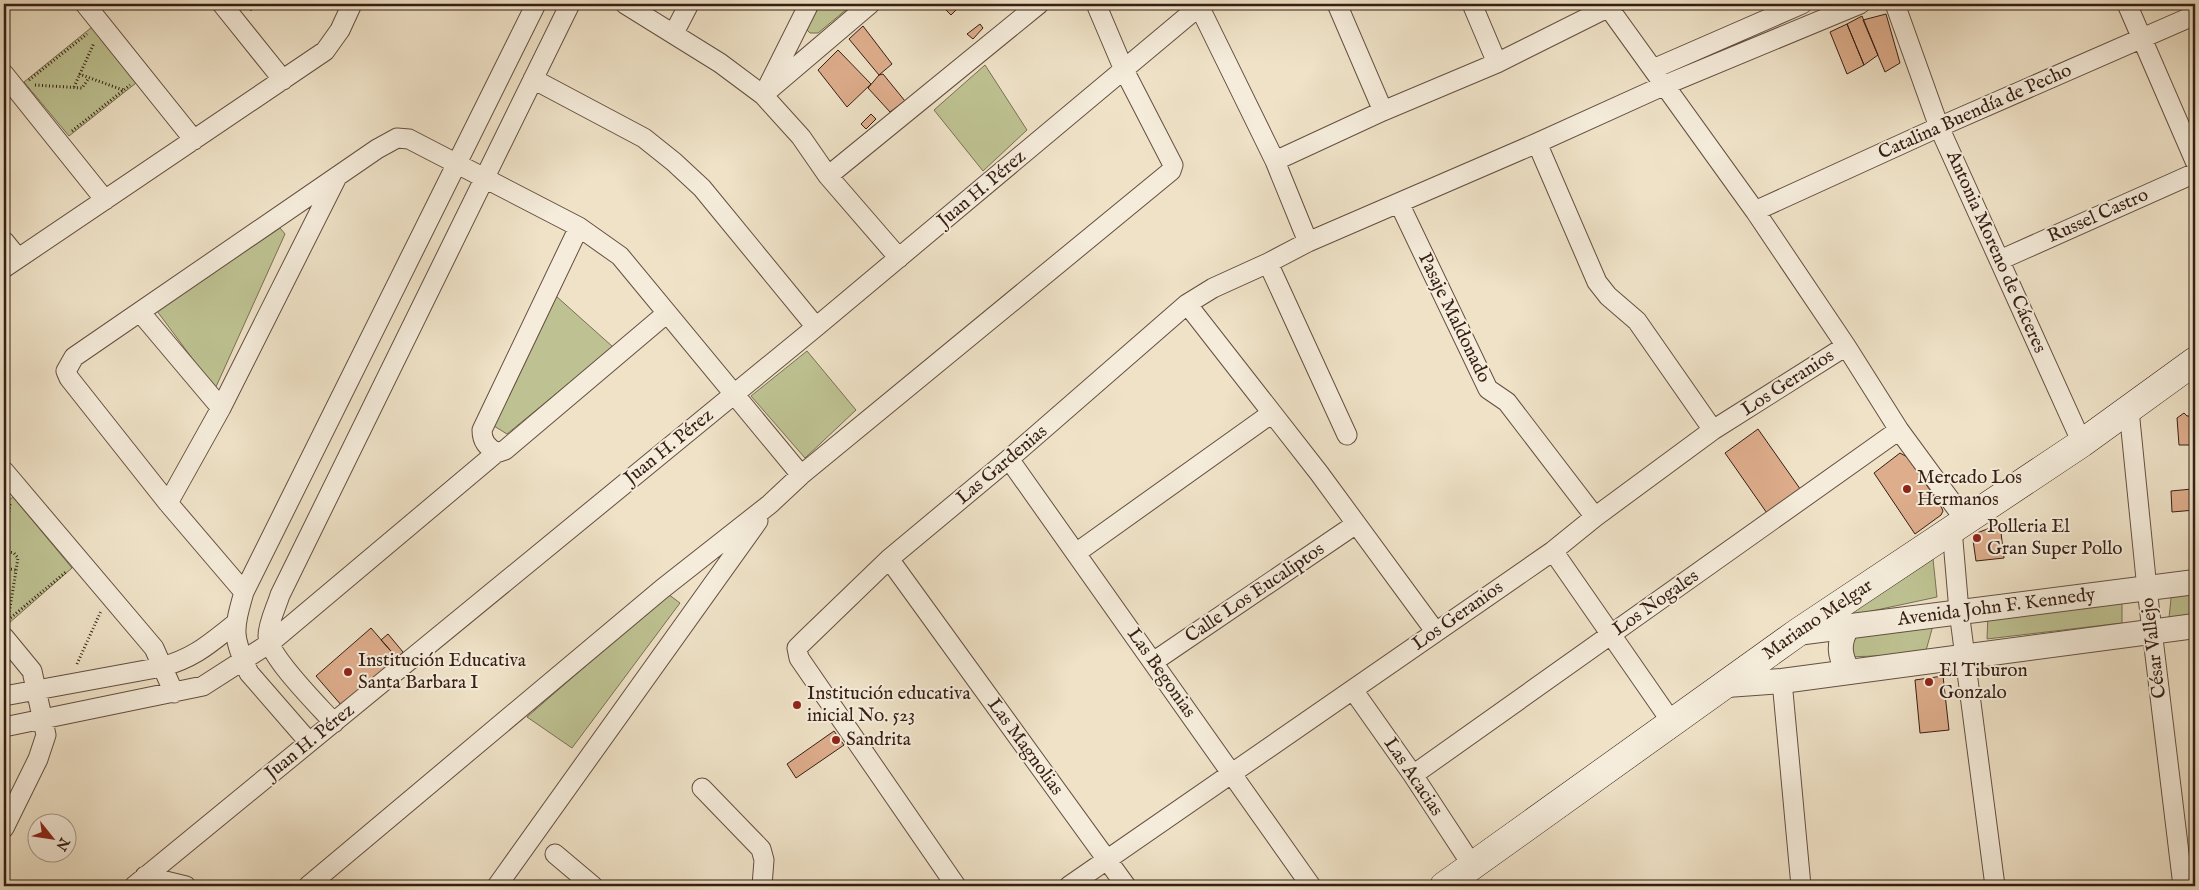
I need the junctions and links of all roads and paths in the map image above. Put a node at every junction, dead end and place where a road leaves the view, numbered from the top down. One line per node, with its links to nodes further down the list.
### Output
1 (85, 4): 45 (street)
2 (222, 4): 35 (street)
3 (258, 4): 21 (path)
4 (352, 4): 35 (street)
5 (536, 4): 49 (street)
6 (570, 4): 33 (street)
7 (624, 4): 24 (street)
8 (689, 4): 24 (street)
9 (808, 4): 41 (street)
10 (870, 4): 41 (street)
11 (1039, 4): 52 (street)
12 (1096, 4): 29 (street)
13 (1337, 4): 42 (street)
14 (1472, 4): 27 (street)
15 (1802, 4): 28 (street)
16 (1860, 4): 38 (street, Las Gardenias)
17 (1895, 4): 43 (street, Antonia Moreno de Cáceres)
18 (2127, 4): 26 (street)
19 (1201, 5): 29 (street, Juan H. Pérez); 47 (street)
20 (1609, 5): 27 (street); 28 (street)
21 (247, 12)
22 (2195, 15): 26 (street, Catalina Buendía de Pecho)
23 (91, 30): 34 (path)
24 (674, 34): 41 (street)
25 (97, 38): 31 (path)
26 (2142, 40): 43 (street, Catalina Buendía de Pecho); 48 (street)
27 (1497, 63): 42 (street)
28 (1653, 69): 38 (street)
29 (1124, 70): 60 (street, Juan H. Pérez); 81 (street)
30 (4, 74): 54 (street)
31 (79, 74): 32 (path); 39 (path)
32 (89, 78): 39 (path); 40 (path)
33 (533, 79): 53 (street); 67 (street)
34 (28, 80)
35 (283, 80): 45 (street)
36 (132, 83): 40 (path)
37 (32, 85): 39 (path)
38 (1665, 85): 46 (street, Las Gardenias); 56 (street)
39 (74, 87)
40 (124, 90): 44 (path)
41 (763, 96): 52 (street)
42 (1383, 112): 47 (street)
43 (1939, 127): 56 (street, Catalina Buendía de Pecho); 61 (street, Antonia Moreno de Cáceres)
44 (70, 133)
45 (194, 140): 54 (street)
46 (1537, 143): 55 (street, Las Gardenias); 74 (street)
47 (1275, 161): 59 (street)
48 (2195, 161)
49 (456, 163): 51 (street); 53 (street); 98 (street)
50 (2195, 173): 61 (street, Russel Castro)
51 (337, 176): 65 (street); 71 (street)
52 (828, 176): 60 (street)
53 (485, 178): 57 (street); 109 (street)
54 (105, 200): 62 (street)
55 (1399, 203): 59 (street, Las Gardenias); 85 (street, Pasaje Maldonado)
56 (1755, 211): 68 (street)
57 (579, 227): 66 (street); 78 (street)
58 (4, 241): 62 (street)
59 (1308, 242): 63 (street, Las Gardenias)
60 (899, 258): 67 (street, Juan H. Pérez)
61 (2000, 260): 77 (street, Antonia Moreno de Cáceres)
62 (11, 263)
63 (1268, 263): 64 (street, Las Gardenias); 76 (street)
64 (1187, 304): 73 (street); 79 (street, Las Gardenias)
65 (140, 312): 71 (street); 83 (street)
66 (667, 312): 70 (street); 78 (street)
67 (816, 327): 70 (street, Juan H. Pérez)
68 (1846, 346): 74 (street, Los Geranios); 75 (street)
69 (2195, 361): 72 (main road, Mariano Melgar)
70 (734, 394): 81 (street); 123 (street, Juan H. Pérez)
71 (221, 408): 83 (street)
72 (2129, 410): 77 (main road, Mariano Melgar); 97 (street, César Vallejo)
73 (1272, 412): 86 (street); 91 (street)
74 (1714, 430): 85 (street, Los Geranios)
75 (1899, 430): 87 (street); 107 (street, Los Nogales)
76 (1347, 435)
77 (2082, 443): 87 (main road, Mariano Melgar)
78 (496, 453): 109 (street)
79 (1009, 459): 91 (street, Las Begonias); 92 (street, Las Gardenias)
80 (4, 471): 113 (street)
81 (801, 475): 84 (street)
82 (11, 500): 88 (path)
83 (168, 503): 98 (street)
84 (770, 504): 136 (street); 137 (street)
85 (1595, 517): 89 (street, Los Geranios)
86 (1356, 524): 104 (street); 112 (street, Calle Los Eucaliptos)
87 (1959, 524): 100 (street); 106 (main road, Mariano Melgar)
88 (4, 543)
89 (1553, 551): 104 (street, Los Geranios); 107 (street)
90 (4, 552): 95 (path)
91 (1076, 553): 112 (street, Las Begonias)
92 (889, 559): 132 (street, Las Magnolias); 140 (street, Las Gardenias)
93 (4, 568): 95 (path)
94 (69, 569): 95 (path)
95 (16, 570)
96 (2195, 582): 97 (street, Avenida John F. Kennedy)
97 (2147, 589): 100 (street, Avenida John F. Kennedy); 105 (street, César Vallejo)
98 (244, 592): 101 (street)
99 (102, 608): 114 (path)
100 (1959, 611): 102 (street, Avenida John F. Kennedy); 110 (street)
101 (236, 624): 111 (street); 113 (street)
102 (1847, 626): 106 (street, Avenida John F. Kennedy); 115 (street)
103 (2195, 626): 105 (street)
104 (1434, 631): 119 (street, Los Geranios)
105 (2152, 631): 110 (street); 147 (street, César Vallejo)
106 (1797, 633): 117 (main road, Mariano Melgar)
107 (1612, 635): 124 (street); 128 (street, Los Nogales)
108 (4, 637): 118 (street)
109 (270, 643): 111 (street); 123 (street)
110 (1966, 658): 115 (street); 146 (street)
111 (243, 660): 120 (street); 126 (street)
112 (1154, 662): 127 (street, Las Begonias)
113 (162, 667): 118 (street); 120 (street)
114 (74, 672)
115 (1848, 672): 116 (street)
116 (1782, 681): 117 (street); 145 (street)
117 (1727, 684): 124 (main road, Mariano Melgar)
118 (37, 689): 121 (street); 122 (street)
119 (1353, 690): 127 (street, Los Geranios); 128 (street, Las Acacias)
120 (174, 693): 122 (street)
121 (4, 696)
122 (44, 720): 125 (street); 130 (street)
123 (334, 723): 126 (street, Juan H. Pérez)
124 (1673, 724): 133 (main road, Mariano Melgar)
125 (4, 727)
126 (309, 742): 134 (street, Juan H. Pérez)
127 (1231, 772): 132 (street, Los Geranios); 143 (street, Las Begonias)
128 (1413, 774): 133 (street, Las Acacias)
129 (702, 788): 139 (street)
130 (4, 828)
131 (555, 854): 138 (street)
132 (1105, 859): 141 (street, Los Geranios); 142 (street, Las Magnolias)
133 (1472, 865): 144 (main road, Mariano Melgar)
134 (139, 881): 135 (street)
135 (186, 886)
136 (308, 886)
137 (497, 886)
138 (593, 886)
139 (762, 886)
140 (956, 886)
141 (1069, 886)
142 (1126, 886)
143 (1311, 886)
144 (1444, 886)
145 (1801, 886)
146 (1995, 886)
147 (2183, 886)

